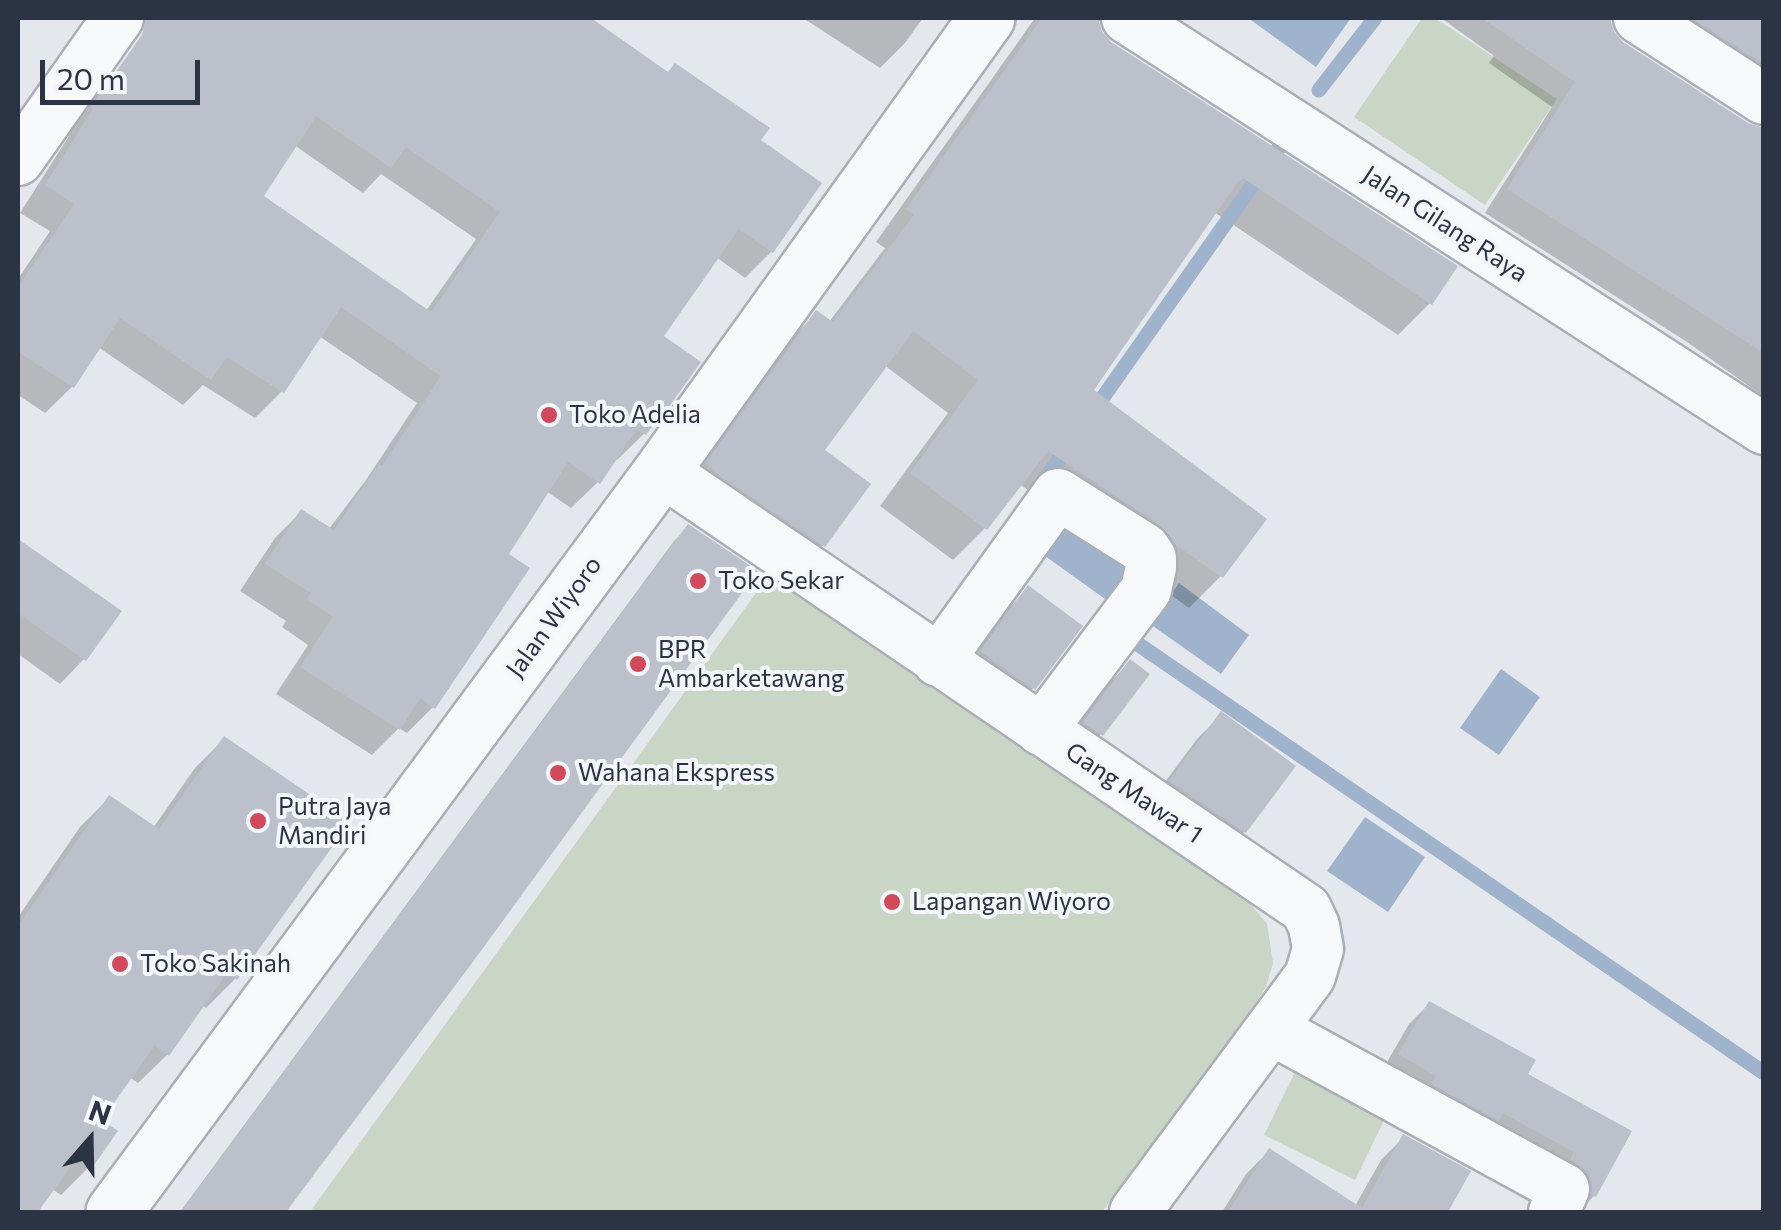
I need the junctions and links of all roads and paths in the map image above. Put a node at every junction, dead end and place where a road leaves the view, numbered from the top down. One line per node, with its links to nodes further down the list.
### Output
1 (118, 18): 6 (street)
2 (987, 18): 8 (street, Jalan Wiyoro)
3 (1128, 18): 7 (street, Jalan Gilang Raya)
4 (1638, 18): 5 (street)
5 (1764, 99)
6 (18, 160)
7 (1764, 429)
8 (662, 471): 9 (street, Gang Mawar 1); 13 (street, Jalan Wiyoro)
9 (938, 660): 10 (street, Gang Mawar 1); 10 (street)
10 (1041, 730): 11 (street, Gang Mawar 1)
11 (1271, 1029): 12 (street); 14 (street, Gang Mawar 1)
12 (1559, 1201)
13 (114, 1212)
14 (1134, 1212)

